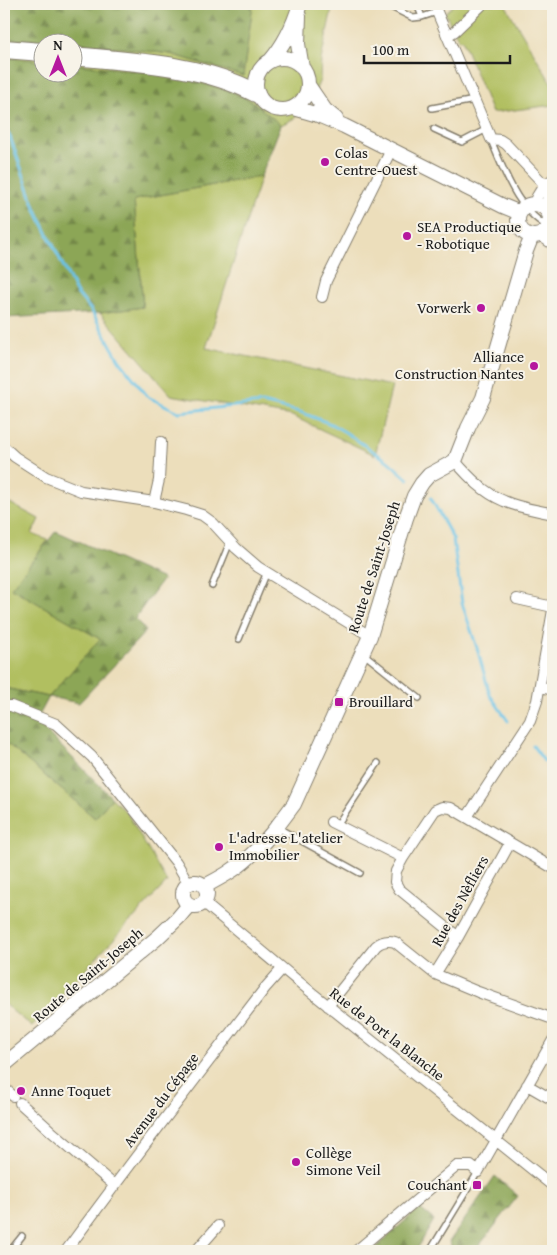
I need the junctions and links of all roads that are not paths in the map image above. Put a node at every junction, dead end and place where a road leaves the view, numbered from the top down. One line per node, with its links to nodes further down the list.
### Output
1 (385, 4): 6 (lane)
2 (417, 4): 6 (lane)
3 (483, 4): 7 (street)
4 (299, 5): 11 (street); 12 (street)
5 (435, 8): 6 (lane); 7 (street)
6 (422, 17)
7 (447, 36): 15 (street)
8 (4, 49): 9 (highway)
9 (32, 51)
10 (82, 57): 14 (highway)
11 (270, 60): 12 (street); 14 (street)
12 (302, 68): 13 (street)
13 (308, 85): 16 (street); 18 (street)
14 (256, 93): 16 (street)
15 (475, 100): 17 (lane); 20 (street)
16 (294, 108): 18 (street)
17 (432, 108)
18 (344, 126): 21 (street)
19 (434, 129): 20 (lane)
20 (489, 134): 22 (street); 23 (lane)
21 (391, 150): 23 (street); 24 (street)
22 (551, 184): 23 (street)
23 (542, 221): 27 (street)
24 (322, 297)
25 (161, 442): 28 (street)
26 (4, 447): 28 (street)
27 (455, 461): 29 (street); 36 (street, Route de Saint-Joseph)
28 (154, 502): 30 (street)
29 (553, 514)
30 (230, 542): 31 (street); 32 (lane)
31 (267, 572): 36 (street); 37 (lane)
32 (212, 586)
33 (517, 599): 34 (street)
34 (553, 607)
35 (553, 610): 39 (street)
36 (370, 636): 38 (street, Route de Saint-Joseph)
37 (239, 639)
38 (362, 653): 41 (lane); 46 (street, Route de Saint-Joseph)
39 (540, 687): 40 (street); 44 (street)
40 (553, 690)
41 (418, 698)
42 (4, 706): 51 (street)
43 (378, 763): 45 (lane)
44 (467, 817): 47 (street); 48 (street)
45 (334, 823): 48 (street)
46 (277, 828): 50 (lane); 52 (street, Route de Saint-Joseph)
47 (510, 842): 49 (street); 55 (street, Rue des Nèfliers)
48 (403, 858): 55 (street)
49 (553, 868)
50 (360, 873)
51 (189, 884): 52 (street); 54 (street)
52 (205, 886): 53 (street)
53 (204, 903): 54 (street); 56 (street, Rue de Port la Blanche)
54 (189, 905): 61 (street, Route de Saint-Joseph)
55 (458, 937): 57 (street, Rue des Nèfliers)
56 (282, 969): 58 (street, Rue de Port la Blanche); 67 (street, Avenue du Cépage)
57 (435, 974): 58 (street); 59 (street)
58 (328, 1006): 65 (street, Rue de Port la Blanche)
59 (553, 1019)
60 (553, 1040): 62 (street)
61 (4, 1065)
62 (527, 1085): 64 (street); 65 (street)
63 (4, 1088): 67 (street)
64 (553, 1100)
65 (496, 1139): 66 (street); 68 (street, Rue de Port la Blanche)
66 (478, 1172): 74 (street); 75 (lane)
67 (114, 1185): 72 (street, Avenue du Cépage)
68 (553, 1186)
69 (218, 1226): 73 (street)
70 (22, 1236): 71 (lane)
71 (10, 1251)
72 (66, 1251)
73 (196, 1251)
74 (356, 1251)
75 (430, 1251)

